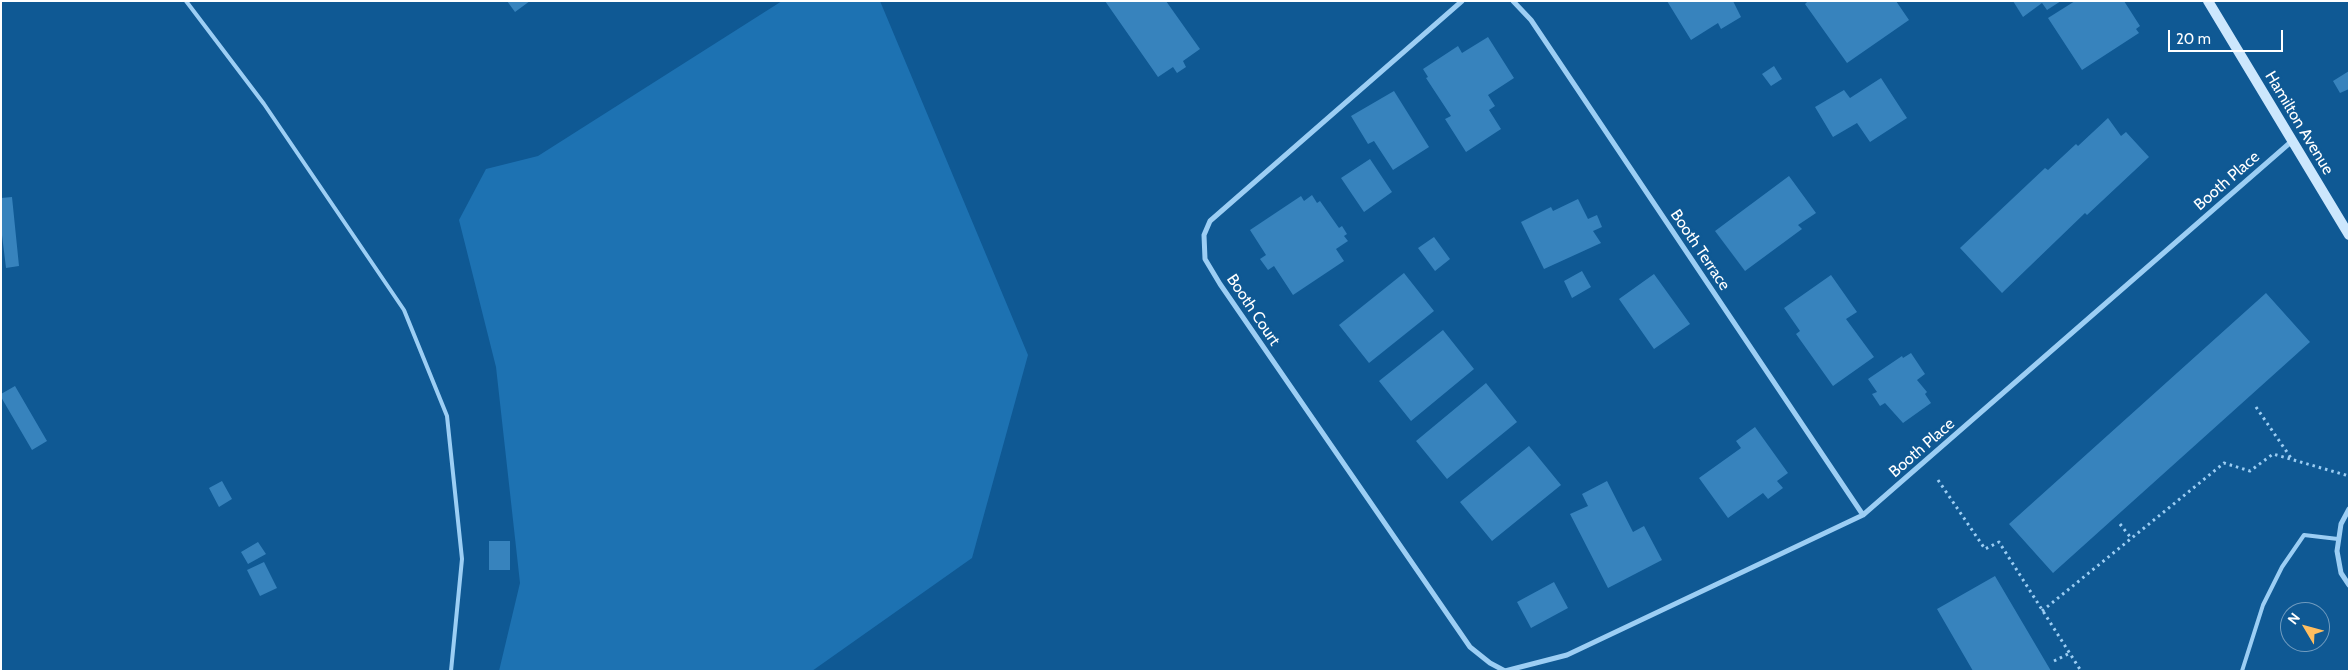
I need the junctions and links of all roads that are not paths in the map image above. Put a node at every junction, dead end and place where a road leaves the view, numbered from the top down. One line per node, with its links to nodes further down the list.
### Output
1 (186, 1): 11 (lane)
2 (1462, 1): 12 (street, Booth Court)
3 (1513, 1): 8 (street, Booth Terrace)
4 (2208, 1): 5 (main road, Hamilton Avenue)
5 (2292, 141): 6 (main road, Hamilton Avenue); 8 (street, Booth Place)
6 (2349, 235)
7 (2349, 509): 9 (street)
8 (1863, 515): 12 (street, Booth Place)
9 (2338, 539): 10 (street); 13 (lane)
10 (2349, 585)
11 (451, 671)
12 (1505, 671)
13 (2242, 671)

